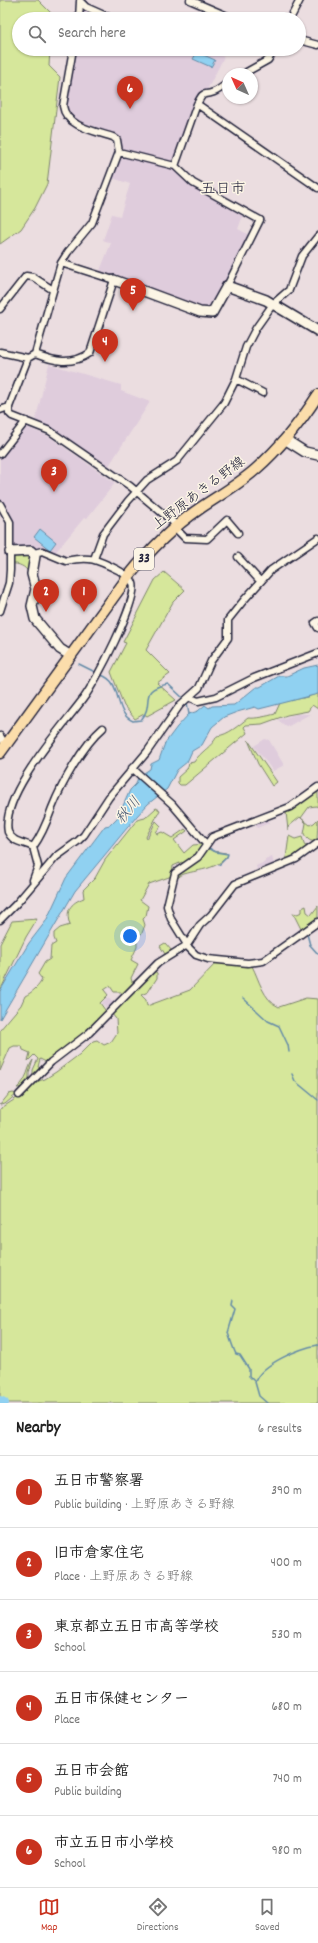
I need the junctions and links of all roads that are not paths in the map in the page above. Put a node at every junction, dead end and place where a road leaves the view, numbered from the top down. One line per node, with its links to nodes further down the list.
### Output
1 (80, 0): 4 (street); 5 (street)
2 (190, 0): 6 (street)
3 (300, 0): 7 (street)
4 (79, 12)
5 (96, 12)
6 (218, 12)
7 (294, 12)
8 (306, 42): 9 (street)
9 (318, 45)
10 (72, 56): 15 (street)
11 (271, 56): 12 (street)
12 (254, 68)
13 (222, 87): 14 (street)
14 (197, 104): 16 (street); 17 (street)
15 (119, 152): 16 (street); 19 (street)
16 (175, 166): 21 (street)
17 (318, 188)
18 (318, 236): 23 (street)
19 (62, 264): 20 (street); 22 (street)
20 (114, 280): 21 (street); 27 (street)
21 (226, 286): 23 (street)
22 (53, 290): 24 (street); 27 (street)
23 (273, 304): 25 (street); 29 (street)
24 (0, 308)
25 (318, 331)
26 (0, 352): 28 (street)
27 (35, 354): 28 (street)
28 (28, 358): 32 (street)
29 (236, 379): 30 (street); 38 (street)
30 (263, 393)
31 (318, 395): 35 (main road, 上野原あきる野線 / 33)
32 (9, 407): 33 (street); 34 (street)
33 (0, 410)
34 (26, 421): 36 (street); 38 (street)
35 (286, 440): 37 (street); 40 (main road, 上野原あきる野線 / 33)
36 (0, 454)
37 (318, 455)
38 (137, 492): 40 (street); 46 (street)
39 (0, 504): 43 (street)
40 (175, 528): 41 (street); 47 (main road, 上野原あきる野線 / 33)
41 (238, 533)
42 (318, 538): 48 (street)
43 (10, 552): 44 (street); 49 (street)
44 (34, 553): 46 (street); 53 (street)
45 (238, 557): 48 (street)
46 (94, 559): 47 (street)
47 (128, 577): 53 (main road, 上野原あきる野線 / 33); 62 (street)
48 (260, 581): 54 (street)
49 (0, 612)
50 (318, 621): 51 (street)
51 (318, 628)
52 (318, 653): 54 (street)
53 (71, 656): 56 (main road, 上野原あきる野線 / 33)
54 (187, 699): 58 (street)
55 (103, 728): 62 (street)
56 (3, 740): 57 (main road, 上野原あきる野線 / 33)
57 (0, 754)
58 (133, 769): 61 (street); 63 (street)
59 (318, 787): 61 (street)
60 (318, 843): 66 (street)
61 (206, 844): 66 (street)
62 (33, 847): 63 (street)
63 (33, 882): 64 (street)
64 (0, 920)
65 (318, 922): 66 (street)
66 (187, 945): 67 (street)
67 (19, 1095)

